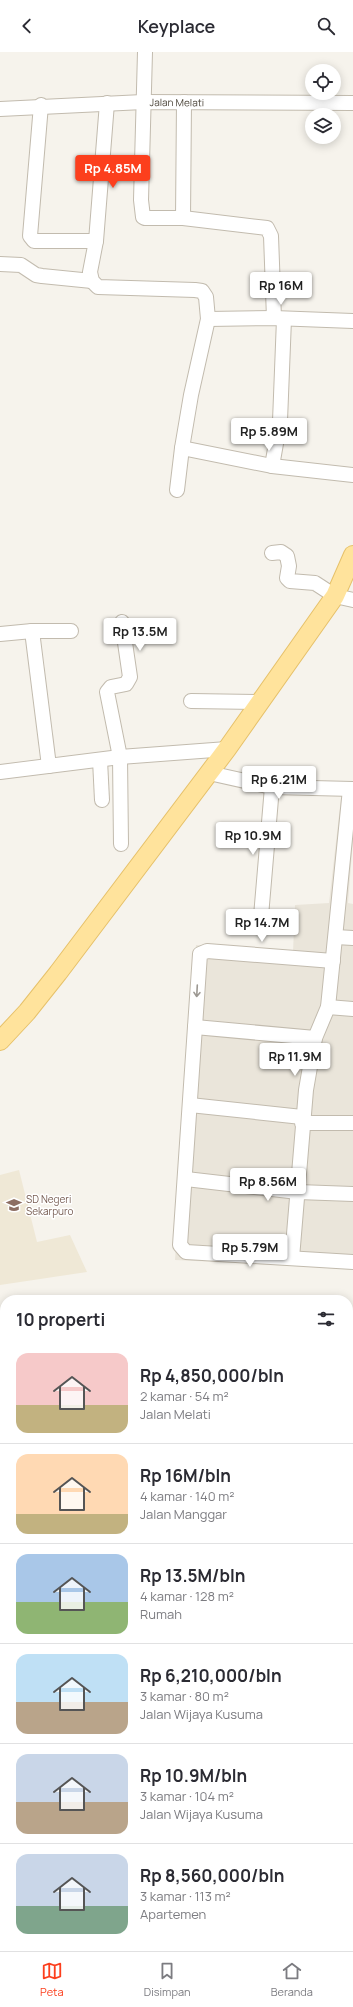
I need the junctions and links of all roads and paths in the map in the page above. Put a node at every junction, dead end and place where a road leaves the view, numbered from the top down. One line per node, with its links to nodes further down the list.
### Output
1 (145, 52): 2 (street)
2 (143, 102): 3 (street, Jalan Melati); 4 (street, Jalan Melati); 8 (street)
3 (184, 102): 5 (street, Jalan Melati); 8 (street)
4 (107, 103): 6 (street, Jalan Melati); 9 (street)
5 (353, 103)
6 (41, 105): 7 (street, Jalan Melati); 9 (street)
7 (0, 108)
8 (183, 218): 13 (street)
9 (96, 241): 11 (street)
10 (0, 264): 11 (street)
11 (92, 282): 12 (street)
12 (208, 319): 13 (street); 15 (street)
13 (279, 319): 14 (street); 16 (street)
14 (353, 321)
15 (182, 448): 16 (street); 18 (street)
16 (272, 466): 17 (street)
17 (353, 475)
18 (177, 490)
19 (272, 553): 21 (street)
20 (353, 555): 21 (main road)
21 (335, 596): 22 (street); 28 (main road)
22 (353, 600)
23 (122, 622): 30 (street)
24 (32, 631): 25 (street); 26 (street); 32 (street)
25 (70, 631)
26 (0, 634)
27 (191, 701): 28 (street)
28 (261, 702): 29 (main road)
29 (227, 749): 30 (street); 34 (main road)
30 (120, 756): 31 (street); 38 (street)
31 (100, 760): 32 (street); 37 (street)
32 (49, 766): 33 (street)
33 (0, 772)
34 (209, 773): 35 (street); 47 (main road)
35 (272, 787): 36 (street); 39 (street)
36 (351, 789): 40 (street)
37 (102, 800)
38 (121, 844)
39 (260, 928)
40 (336, 937): 41 (street); 42 (street)
41 (353, 938)
42 (333, 961): 43 (street); 45 (street, one-way to 45)
43 (328, 1007): 44 (street); 46 (street)
44 (353, 1009)
45 (195, 1027): 46 (street); 48 (street)
46 (315, 1038): 49 (street)
47 (0, 1041)
48 (190, 1106): 49 (street); 51 (street)
49 (302, 1120): 50 (street); 52 (street)
50 (353, 1123)
51 (186, 1179): 52 (street); 54 (street)
52 (298, 1192): 53 (street); 54 (street)
53 (353, 1194)
54 (292, 1258): 55 (street)
55 (353, 1262)

